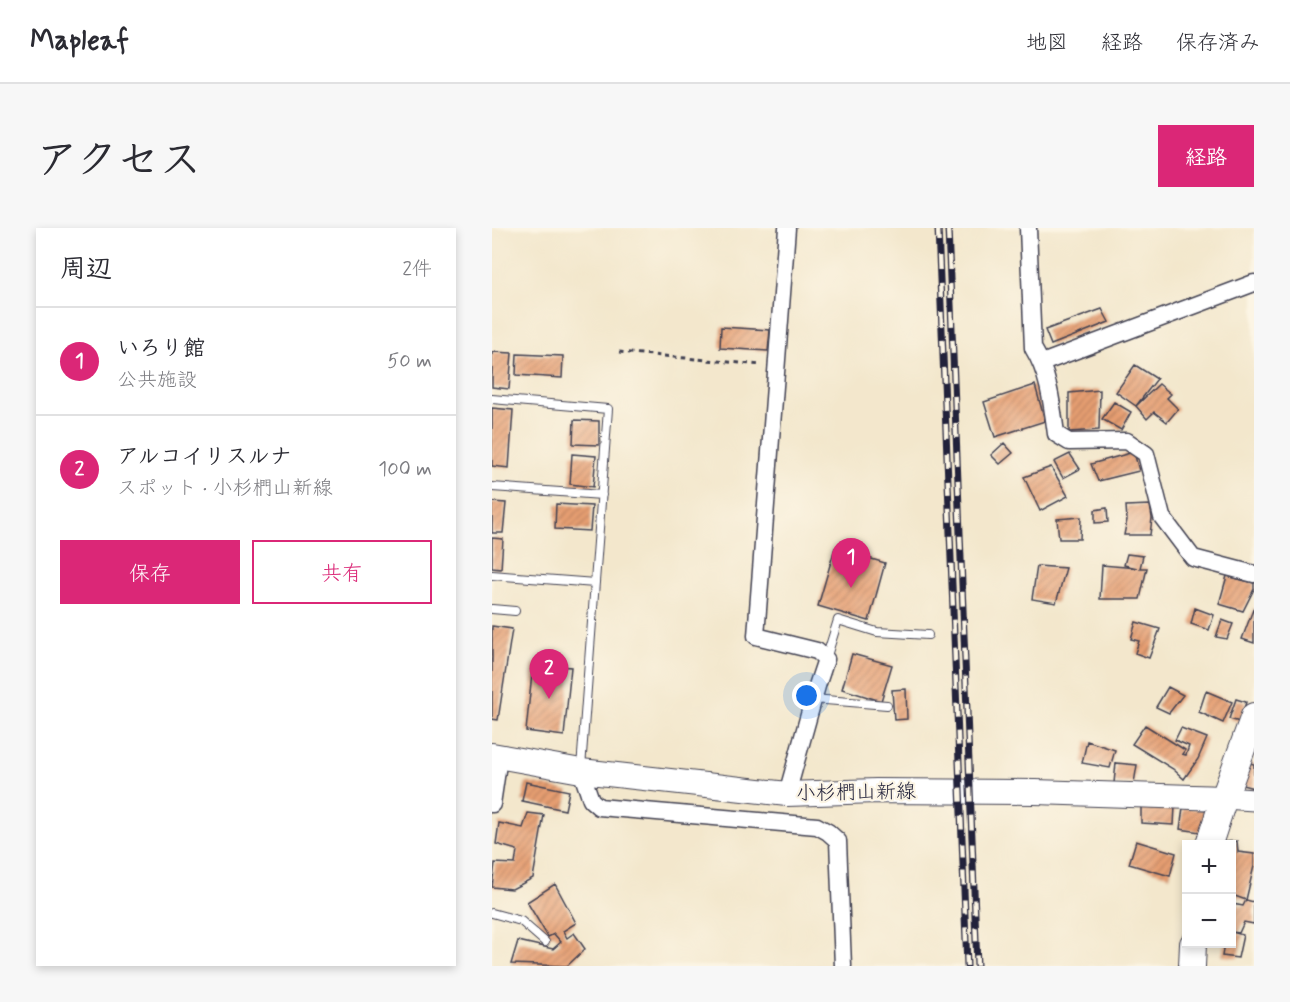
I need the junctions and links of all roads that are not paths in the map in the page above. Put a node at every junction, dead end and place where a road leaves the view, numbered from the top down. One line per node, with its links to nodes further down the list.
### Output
1 (787, 228): 14 (street)
2 (1028, 228): 4 (street)
3 (1254, 283): 4 (street)
4 (1042, 363): 8 (street)
5 (492, 399): 7 (lane)
6 (492, 487): 7 (lane)
7 (602, 495): 10 (lane)
8 (1254, 574)
9 (492, 575): 10 (lane)
10 (595, 583): 19 (lane)
11 (492, 609): 12 (lane)
12 (515, 611)
13 (928, 635): 14 (lane)
14 (826, 659): 15 (street)
15 (813, 699): 16 (lane); 20 (street)
16 (887, 705)
17 (1254, 716): 21 (main road)
18 (496, 756): 19 (main road, 小杉椚山新線); 23 (street)
19 (581, 771): 20 (main road, 小杉椚山新線); 28 (street)
20 (786, 794): 21 (main road, 小杉椚山新線)
21 (1224, 798): 22 (street); 24 (main road)
22 (1254, 800)
23 (492, 804)
24 (1210, 840)
25 (492, 913): 26 (lane)
26 (545, 942)
27 (1193, 948): 29 (main road)
28 (843, 966)
29 (1192, 966)

